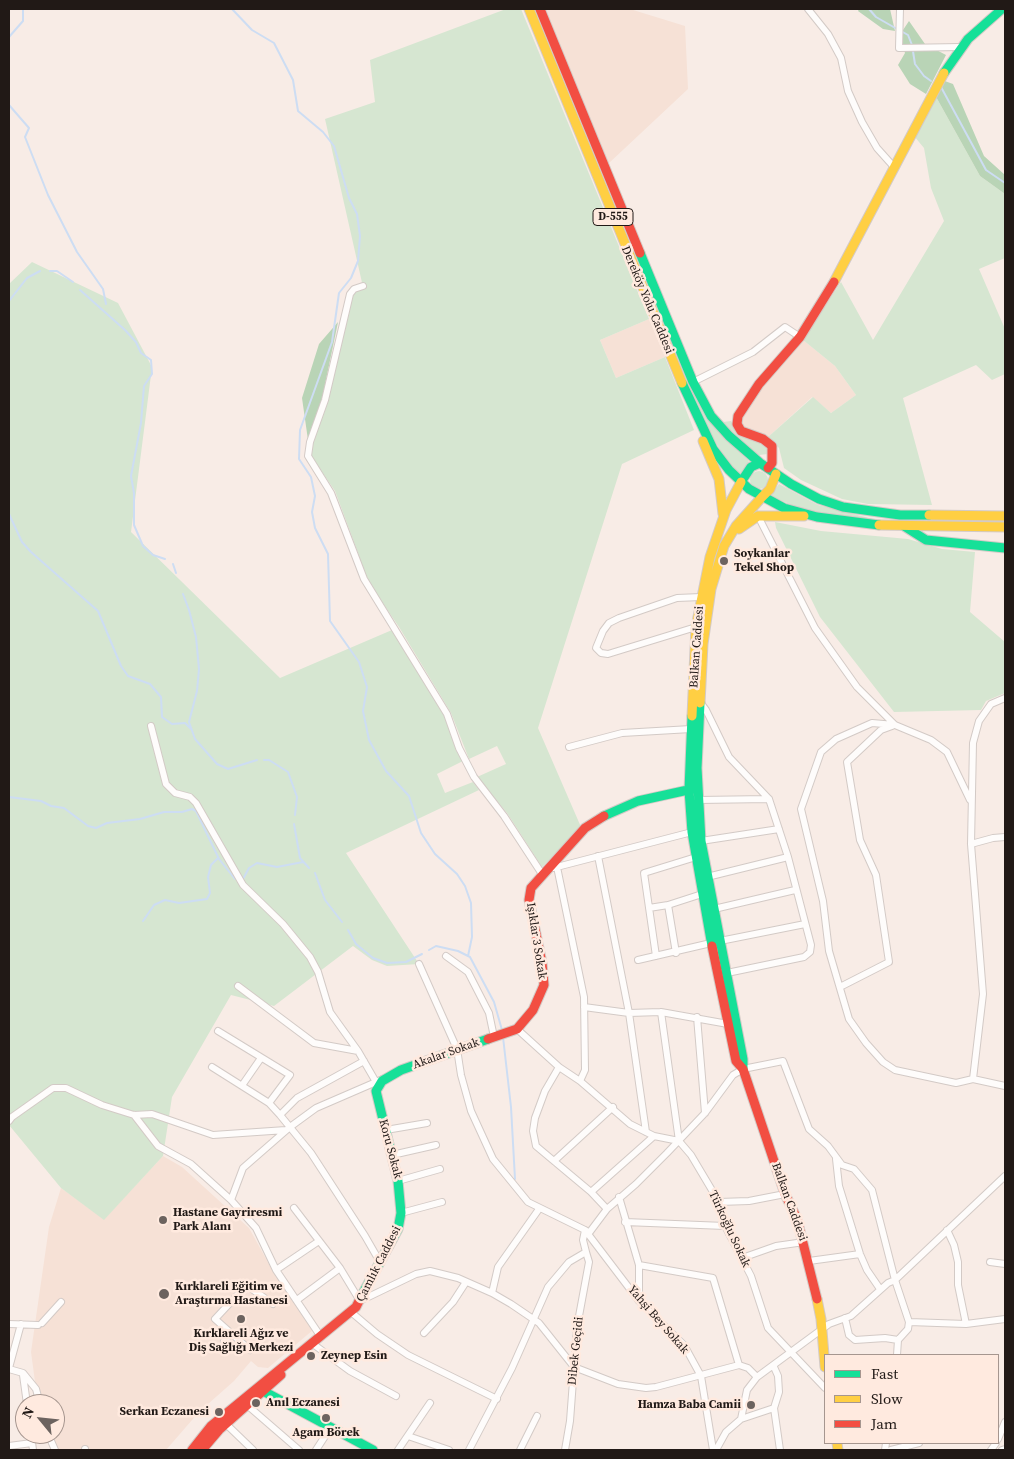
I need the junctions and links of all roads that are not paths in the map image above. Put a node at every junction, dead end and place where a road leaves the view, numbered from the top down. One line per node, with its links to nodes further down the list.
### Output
1 (529, 9): 11 (main road, Dereköy Yolu Caddesi / D-555)
2 (540, 9): 10 (main road, Dereköy Yolu Caddesi / D-555)
3 (808, 9): 7 (street)
4 (900, 9): 6 (street)
5 (1002, 9): 6 (main road)
6 (961, 47): 7 (main road)
7 (894, 167): 9 (main road)
8 (362, 286): 45 (street)
9 (800, 337): 10 (street); 12 (main road)
10 (693, 382): 12 (main road, Dereköy Yolu Caddesi / D-555)
11 (700, 424): 14 (main road, D-555); 19 (main road)
12 (764, 466): 13 (main road, D-555); 14 (main road, Balkan Caddesi)
13 (776, 474): 15 (main road, Balkan Caddesi); 18 (main road, D-555)
14 (741, 482): 15 (main road, D-555); 19 (main road, Balkan Caddesi)
15 (762, 497): 17 (main road, D-555); 22 (main road, Balkan Caddesi)
16 (758, 516): 17 (main road); 22 (main road); 28 (street)
17 (810, 516): 20 (main road, D-555)
18 (1005, 516)
19 (723, 519): 24 (main road, Balkan Caddesi)
20 (904, 526): 21 (main road, D-555); 23 (main road)
21 (1005, 527)
22 (732, 532): 27 (main road, Balkan Caddesi)
23 (1005, 548)
24 (701, 597): 25 (main road, Balkan Caddesi); 25 (street)
25 (696, 627): 30 (main road, Balkan Caddesi)
26 (1005, 698): 35 (street)
27 (699, 701): 32 (main road, Balkan Caddesi); 33 (street)
28 (895, 725): 35 (street); 61 (street); 61 (street)
29 (151, 726): 71 (street)
30 (691, 729): 31 (street); 32 (main road, Balkan Caddesi)
31 (569, 747)
32 (693, 789): 34 (main road, Balkan Caddesi); 37 (main road, Balkan Caddesi); 45 (main road, Işıklar 3 Sokak)
33 (769, 799): 34 (street); 36 (street)
34 (698, 800): 39 (main road, Balkan Caddesi)
35 (972, 804): 40 (street)
36 (779, 830): 39 (street); 43 (street)
37 (692, 832): 41 (street); 42 (main road, Balkan Caddesi)
38 (1005, 837): 40 (street)
39 (701, 841): 46 (main road, Balkan Caddesi)
40 (971, 844): 77 (street)
41 (598, 856): 44 (street); 64 (street)
42 (696, 856): 48 (main road, Balkan Caddesi); 50 (street)
43 (788, 857): 46 (street); 47 (street)
44 (557, 867): 45 (street); 62 (street)
45 (544, 872): 67 (main road, Işıklar 3 Sokak)
46 (707, 877): 51 (main road, Balkan Caddesi)
47 (795, 890): 51 (street); 52 (street)
48 (702, 894): 49 (street); 53 (main road, Balkan Caddesi)
49 (668, 904): 50 (street); 54 (street)
50 (649, 908): 56 (street)
51 (714, 908): 53 (main road, Balkan Caddesi)
52 (805, 924): 53 (street); 59 (street)
53 (715, 942): 54 (street); 59 (main road, Balkan Caddesi); 66 (main road, Balkan Caddesi)
54 (676, 953): 56 (street)
55 (446, 956): 69 (street)
56 (656, 956): 57 (street)
57 (638, 960)
58 (419, 964): 70 (street)
59 (727, 974): 76 (main road, Balkan Caddesi)
60 (238, 986): 71 (street)
61 (840, 987): 77 (street)
62 (584, 1007): 64 (street); 78 (street)
63 (661, 1012): 64 (street); 65 (street); 93 (street)
64 (629, 1013): 91 (street)
65 (697, 1017): 66 (street); 84 (street)
66 (728, 1024): 76 (main road, Balkan Caddesi)
67 (517, 1028): 69 (main road, Akalar Sokak); 75 (street)
68 (218, 1031): 72 (street)
69 (495, 1036): 70 (main road, Akalar Sokak)
70 (457, 1049): 80 (main road, Akalar Sokak); 108 (street)
71 (358, 1051): 73 (street)
72 (261, 1058): 79 (street); 82 (street)
73 (364, 1061): 80 (street); 86 (street)
74 (212, 1066): 79 (street)
75 (559, 1067): 78 (street); 97 (street)
76 (743, 1069): 84 (street); 96 (street); 102 (main road, Balkan Caddesi)
77 (973, 1079): 81 (street)
78 (580, 1081): 83 (street)
79 (243, 1084): 82 (street)
80 (377, 1084): 89 (street); 90 (main road, Koru Sokak)
81 (1005, 1086)
82 (269, 1102): 86 (street)
83 (613, 1107): 91 (street); 97 (street)
84 (705, 1113): 93 (street)
85 (134, 1115): 87 (street); 89 (street); 104 (street)
86 (280, 1115): 89 (street)
87 (9, 1121)
88 (427, 1123): 90 (street)
89 (288, 1129): 104 (street); 121 (street)
90 (386, 1130): 95 (main road, Koru Sokak)
91 (646, 1132): 92 (street)
92 (654, 1136): 93 (street); 101 (street)
93 (679, 1140): 103 (street); 106 (street, Türkoğlu Sokak)
94 (436, 1145): 95 (street)
95 (392, 1155): 100 (main road, Koru Sokak)
96 (836, 1160): 118 (street); 127 (street)
97 (554, 1162): 101 (street)
98 (440, 1170): 100 (street)
99 (1005, 1176): 114 (street)
100 (398, 1181): 110 (main road, Koru Sokak)
101 (590, 1192): 109 (street)
102 (785, 1194): 106 (street); 116 (main road, Balkan Caddesi)
103 (619, 1197): 109 (street); 111 (street)
104 (231, 1200): 126 (street)
105 (442, 1202): 110 (street)
106 (719, 1202): 112 (street, Türkoğlu Sokak)
107 (294, 1208): 115 (street)
108 (539, 1209): 113 (street); 130 (street)
109 (607, 1209): 113 (street)
110 (402, 1213): 121 (main road, Çamlık Caddesi)
111 (625, 1222): 112 (street); 124 (street)
112 (725, 1226): 119 (street, Türkoğlu Sokak)
113 (585, 1230): 117 (street, Dibek Geçidi); 133 (street, Yahşi Bey Sokak)
114 (947, 1230): 127 (street); 143 (street)
115 (319, 1241): 125 (street); 126 (street)
116 (804, 1242): 119 (street); 120 (main road, Balkan Caddesi)
117 (586, 1252): 137 (street); 157 (street, Dibek Geçidi)
118 (860, 1254): 120 (street); 129 (street)
119 (742, 1258): 153 (street, Türkoğlu Sokak)
120 (809, 1260): 144 (main road, Balkan Caddesi)
121 (380, 1262): 132 (main road, Çamlık Caddesi)
122 (990, 1262): 123 (street)
123 (1005, 1264)
124 (639, 1265): 133 (street); 156 (street)
125 (340, 1268): 131 (street); 132 (street)
126 (276, 1270): 131 (street)
127 (895, 1280): 129 (street); 140 (street)
128 (466, 1282): 130 (street); 132 (street); 145 (street)
129 (880, 1289): 138 (street)
130 (492, 1293): 137 (street)
131 (297, 1300): 147 (street)
132 (360, 1301): 136 (main road, Çamlık Caddesi)
133 (639, 1301): 161 (street, Yahşi Bey Sokak)
134 (61, 1302): 142 (street)
135 (273, 1304): 146 (street)
136 (351, 1312): 147 (main road, Çamlık Caddesi); 168 (street)
137 (533, 1318): 157 (street); 168 (street)
138 (845, 1318): 144 (street); 148 (street)
139 (1005, 1319): 143 (street)
140 (909, 1322): 143 (street); 148 (street)
141 (9, 1324): 142 (street)
142 (21, 1324): 159 (street)
143 (966, 1324)
144 (822, 1331): 153 (street); 155 (main road, Balkan Caddesi)
145 (424, 1333)
146 (231, 1334): 149 (street); 151 (street)
147 (321, 1337): 150 (main road, Çamlık Caddesi)
148 (898, 1340): 154 (street)
149 (224, 1342)
150 (313, 1344): 152 (main road, Çamlık Caddesi); 167 (street)
151 (250, 1350)
152 (305, 1350): 164 (main road, Çamlık Caddesi); 181 (main road, Çamlık Caddesi)
153 (792, 1351): 158 (street); 163 (street, Türkoğlu Sokak)
154 (897, 1354)
155 (824, 1355)
156 (739, 1365): 161 (street); 162 (street)
157 (574, 1367): 161 (street); 191 (street, Dibek Geçidi)
158 (774, 1367): 162 (street); 171 (street)
159 (9, 1369): 160 (street)
160 (23, 1373): 165 (street); 166 (street)
161 (701, 1376): 192 (street, Yahşi Bey Sokak)
162 (757, 1377): 173 (street)
163 (824, 1387)
164 (265, 1392): 170 (main road, Çamlık Caddesi); 175 (main road)
165 (26, 1394)
166 (37, 1394)
167 (396, 1396)
168 (497, 1399): 189 (street)
169 (430, 1403): 176 (street)
170 (247, 1405): 174 (main road, Çamlık Caddesi); 184 (street)
171 (774, 1408): 173 (street); 193 (street)
172 (537, 1416): 190 (street)
173 (742, 1420): 192 (street)
174 (226, 1424): 182 (main road, Çamlık Caddesi); 183 (street)
175 (331, 1427): 185 (street); 186 (main road)
176 (408, 1436): 187 (street); 188 (street)
177 (915, 1444): 194 (street)
178 (9, 1446): 179 (street)
179 (33, 1447)
180 (1005, 1449): 195 (street)
181 (192, 1450)
182 (202, 1450)
183 (253, 1450)
184 (299, 1450)
185 (316, 1450)
186 (373, 1450)
187 (398, 1450)
188 (449, 1450)
189 (469, 1450)
190 (520, 1450)
191 (565, 1450)
192 (714, 1450)
193 (780, 1450)
194 (891, 1450)
195 (1002, 1450)

